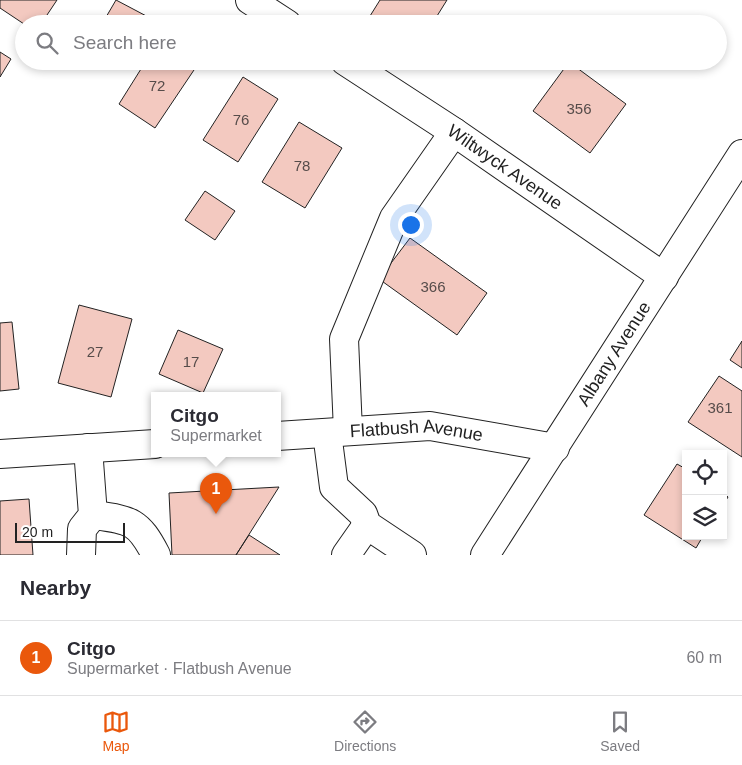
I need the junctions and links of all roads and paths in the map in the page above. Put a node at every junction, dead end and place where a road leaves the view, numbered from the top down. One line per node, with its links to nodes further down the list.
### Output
1 (250, 0): 2 (main road)
2 (273, 15)
3 (359, 70): 4 (main road, Wiltwyck Avenue)
4 (454, 132): 6 (main road, Wiltwyck Avenue); 7 (main road)
5 (742, 154): 6 (main road, Albany Avenue)
6 (664, 277): 11 (main road, Albany Avenue)
7 (337, 432): 8 (main road, Flatbush Avenue); 11 (main road, Flatbush Avenue); 14 (main road)
8 (281, 436)
9 (151, 444): 10 (main road)
10 (88, 448): 12 (main road); 13 (main road)
11 (555, 448): 19 (main road, Albany Avenue)
12 (0, 454)
13 (93, 515): 15 (main road); 16 (main road)
14 (367, 525): 17 (main road); 18 (main road)
15 (81, 555)
16 (156, 555)
17 (346, 555)
18 (412, 555)
19 (486, 555)

